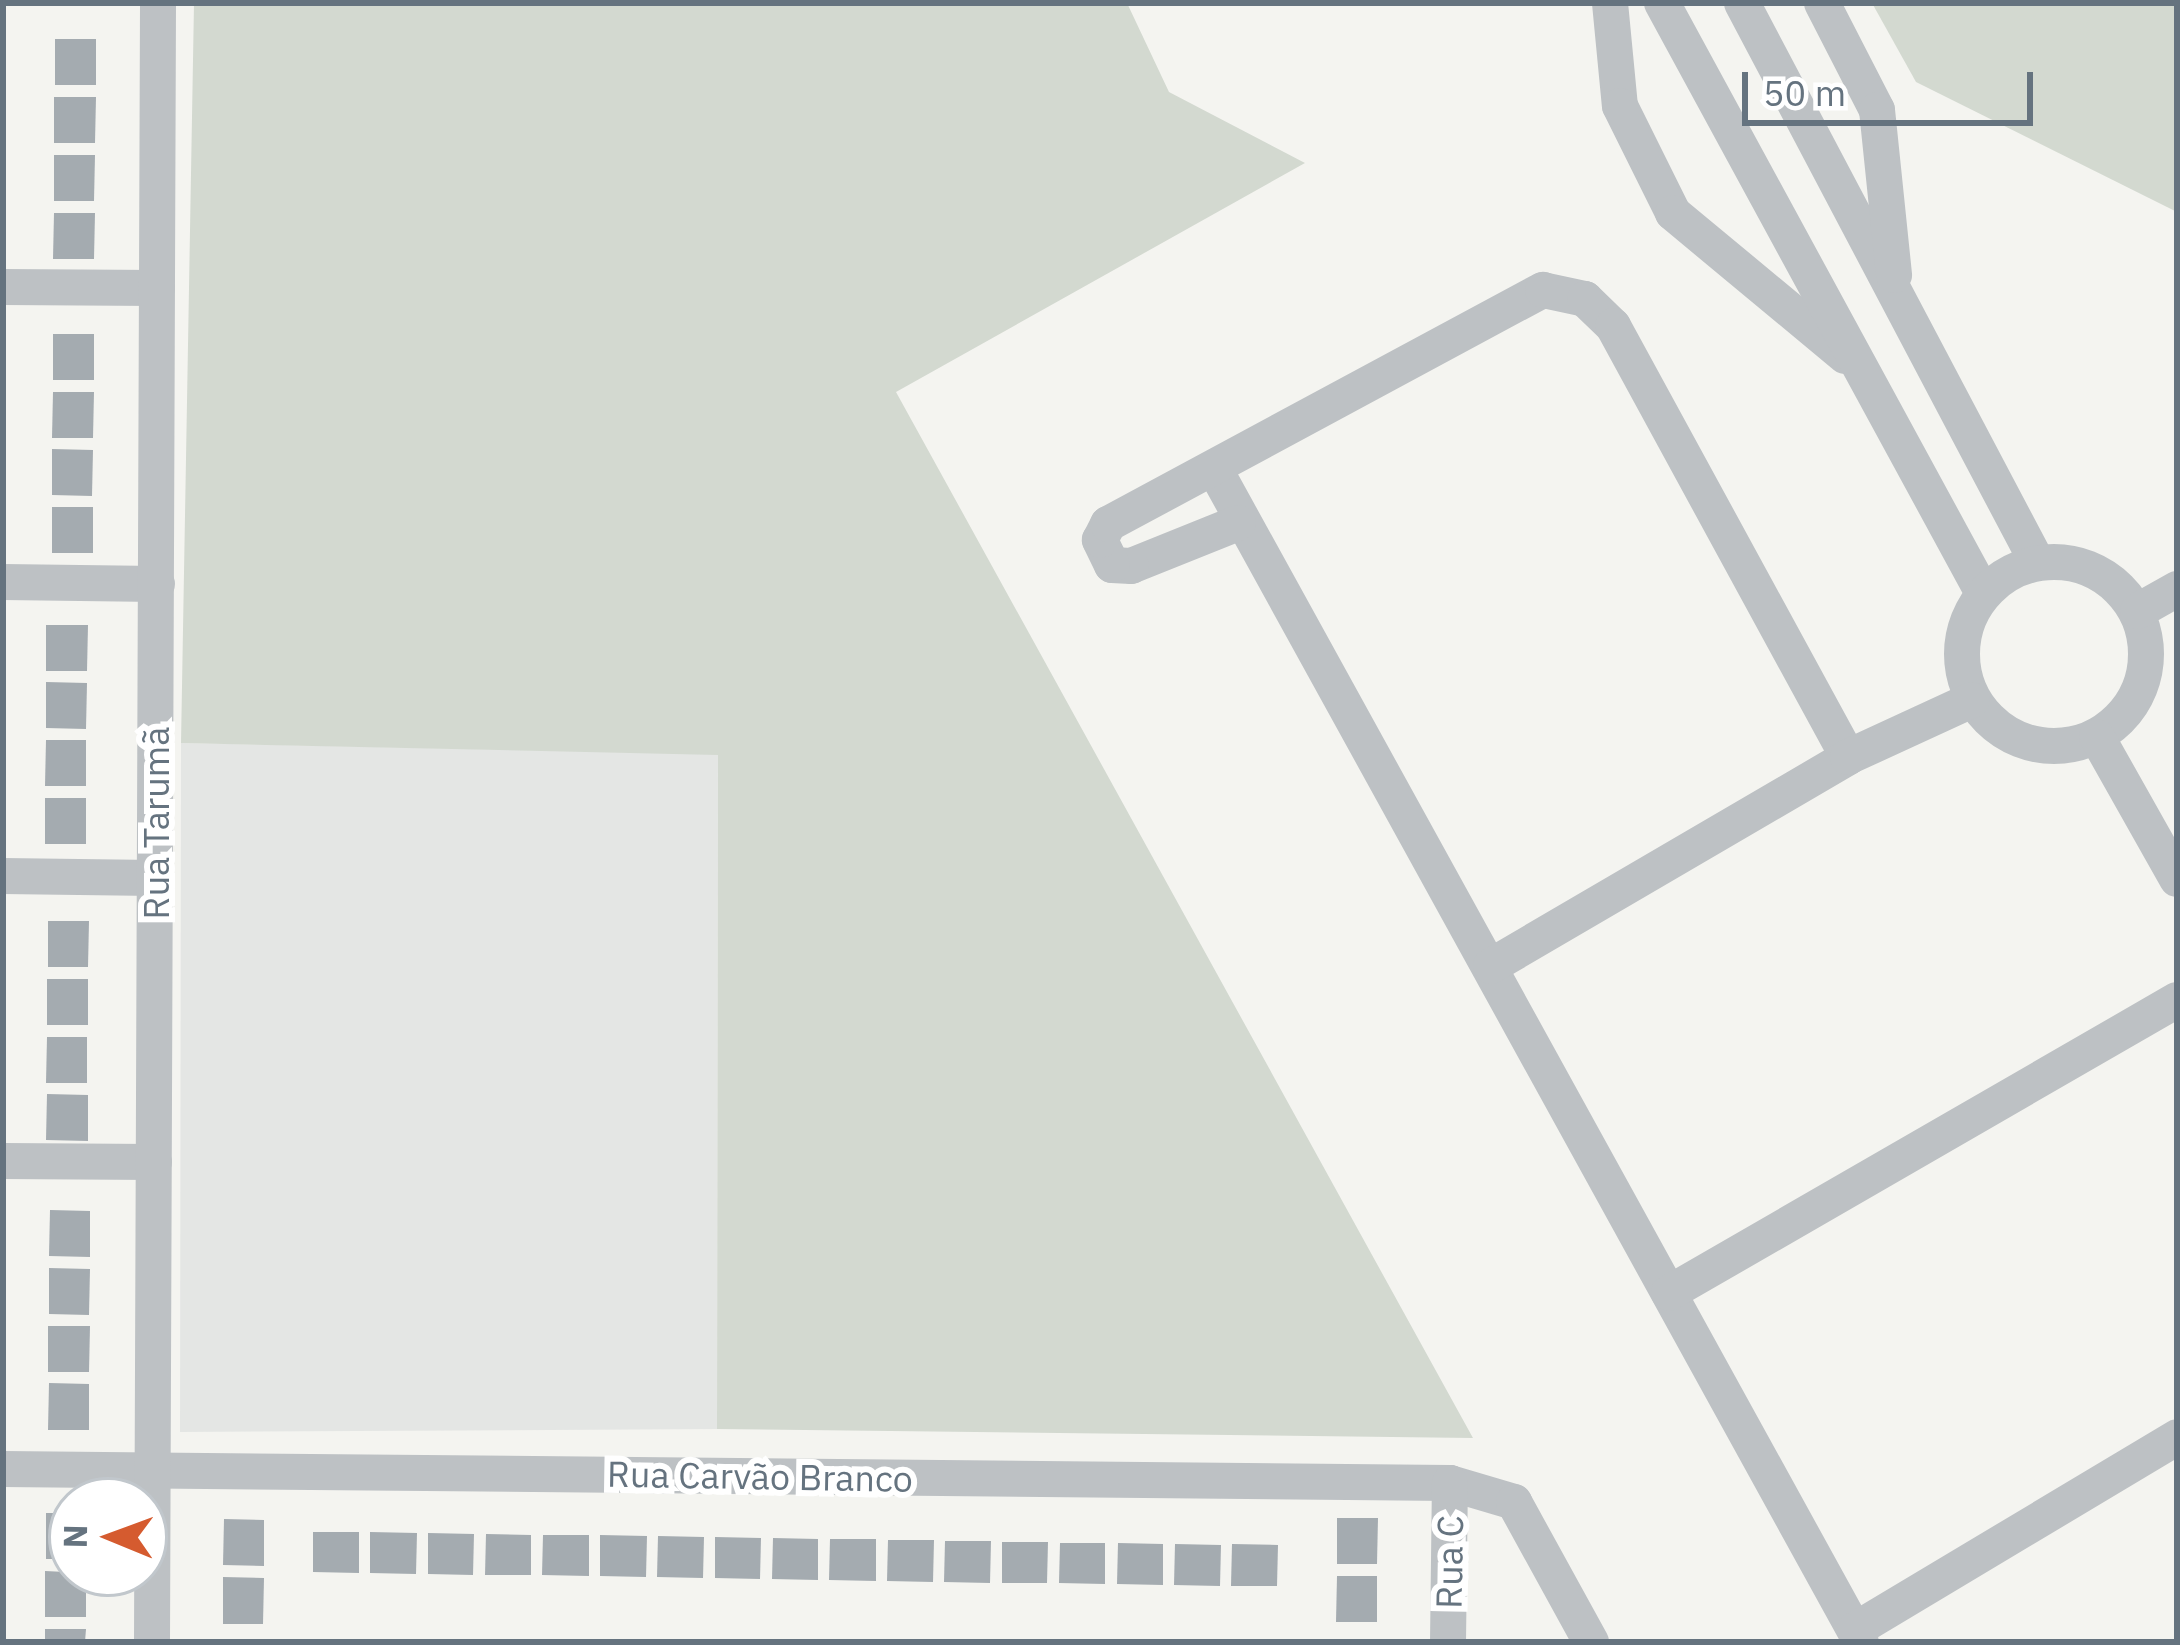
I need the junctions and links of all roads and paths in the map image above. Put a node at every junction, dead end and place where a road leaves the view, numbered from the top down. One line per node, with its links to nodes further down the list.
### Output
1 (158, 3): 9 (street, Rua Tarumã)
2 (1610, 3): 11 (street)
3 (1662, 3): 7 (street)
4 (1742, 3): 6 (street)
5 (1822, 3): 10 (street)
6 (1838, 186): 7 (street); 10 (street)
7 (1778, 214): 11 (street)
8 (3, 287): 9 (street)
9 (157, 288): 16 (street, Rua Tarumã)
10 (1897, 296): 14 (street)
11 (1862, 370): 18 (street)
12 (1214, 468): 13 (street); 13 (street); 22 (street)
13 (1238, 523): 26 (street)
14 (2037, 562): 18 (street); 19 (street)
15 (3, 581): 16 (street)
16 (157, 584): 24 (street, Rua Tarumã)
17 (2177, 589): 19 (street)
18 (1983, 593): 20 (street)
19 (2138, 611): 21 (street)
20 (1972, 700): 21 (street); 22 (street)
21 (2097, 737): 25 (street)
22 (1848, 757): 26 (street)
23 (3, 876): 24 (street)
24 (155, 878): 29 (street, Rua Tarumã)
25 (2177, 879)
26 (1491, 966): 30 (street)
27 (2177, 1000): 30 (street)
28 (3, 1160): 29 (street)
29 (154, 1162): 33 (street, Rua Tarumã)
30 (1669, 1293): 35 (street)
31 (2177, 1437): 35 (street)
32 (3, 1469): 33 (street, Rua Carvão Branco)
33 (153, 1471): 34 (street, Rua Carvão Branco); 36 (street, Rua Tarumã)
34 (1450, 1483): 37 (street, Rua C); 38 (street, Rua Carvão Branco)
35 (1858, 1636)
36 (152, 1642)
37 (1448, 1642)
38 (1591, 1642)

